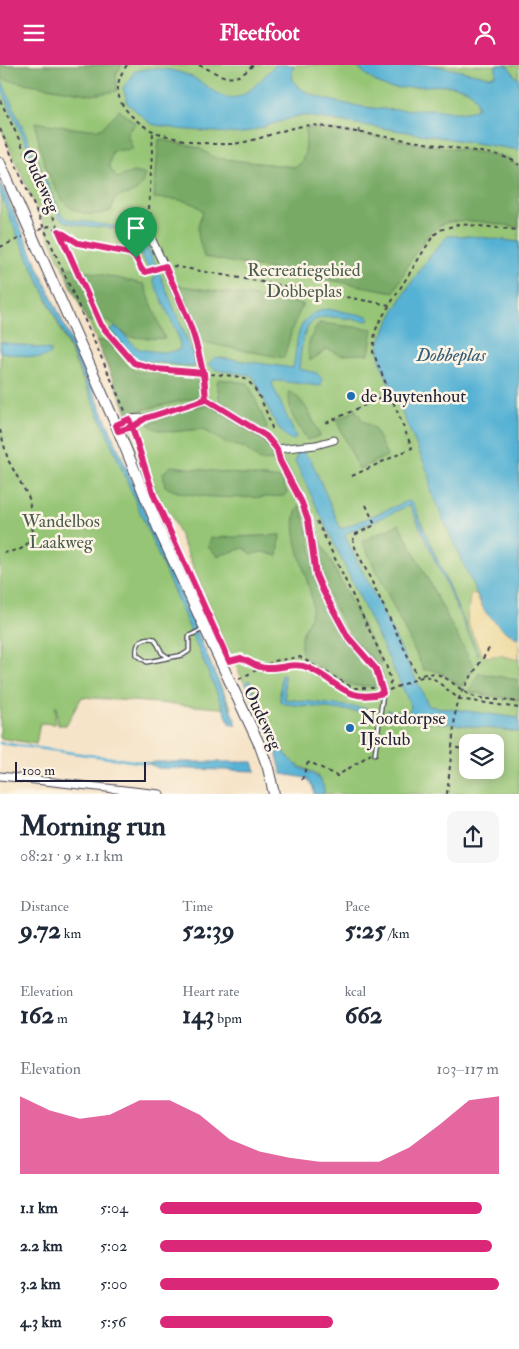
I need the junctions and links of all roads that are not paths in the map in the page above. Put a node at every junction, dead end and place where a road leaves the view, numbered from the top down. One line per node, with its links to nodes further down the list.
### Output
1 (0, 163): 5 (main road, Oudeweg)
2 (149, 215): 3 (lane)
3 (150, 224): 4 (street)
4 (206, 399): 5 (street); 7 (street)
5 (117, 428): 8 (main road, Oudeweg)
6 (334, 440): 7 (street)
7 (277, 449): 10 (street)
8 (200, 630): 9 (lane); 14 (main road, Oudeweg)
9 (168, 657): 9 (lane)
10 (385, 689): 11 (lane)
11 (375, 754)
12 (0, 775): 13 (street)
13 (160, 794)
14 (274, 794)

